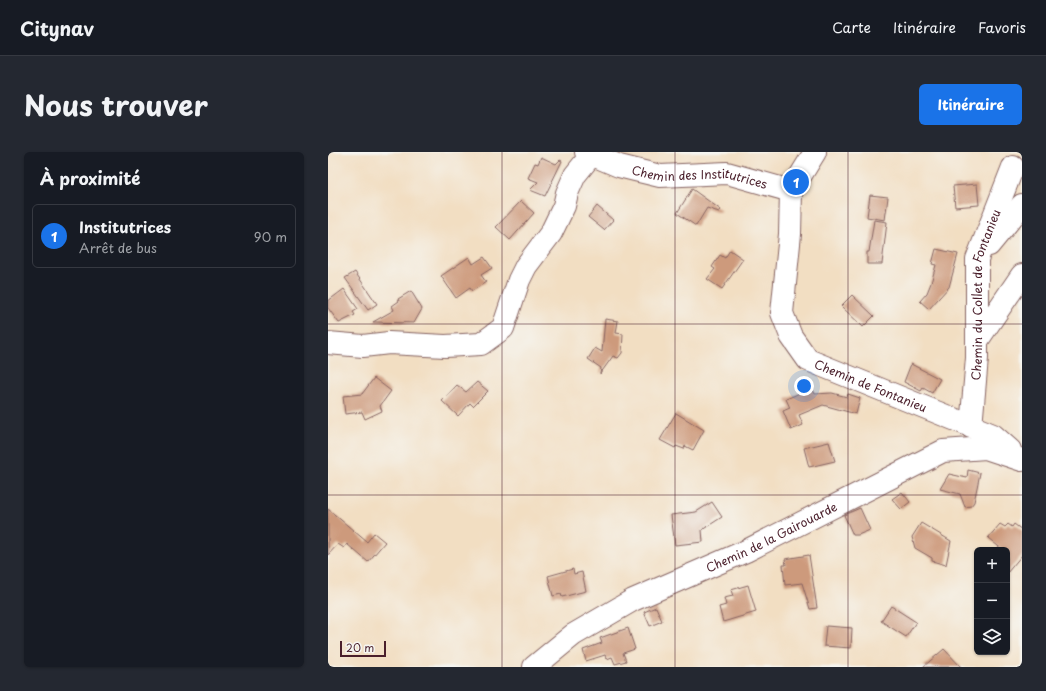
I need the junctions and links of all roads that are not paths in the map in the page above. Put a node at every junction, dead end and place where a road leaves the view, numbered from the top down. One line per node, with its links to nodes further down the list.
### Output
1 (815, 152): 4 (street)
2 (589, 153): 4 (street, Chemin des Institutrices); 9 (street)
3 (1013, 167): 6 (street, Chemin du Collet de Fontanieu)
4 (791, 191): 10 (street, Chemin de Fontanieu)
5 (1022, 205): 6 (street)
6 (977, 259): 8 (street, Chemin du Collet de Fontanieu)
7 (1022, 275): 8 (street)
8 (977, 341): 10 (street, Chemin du Collet de Fontanieu)
9 (328, 343)
10 (970, 427): 11 (street, Chemin de Fontanieu)
11 (1022, 460): 12 (street, Chemin de la Gairouarde)
12 (534, 667)

